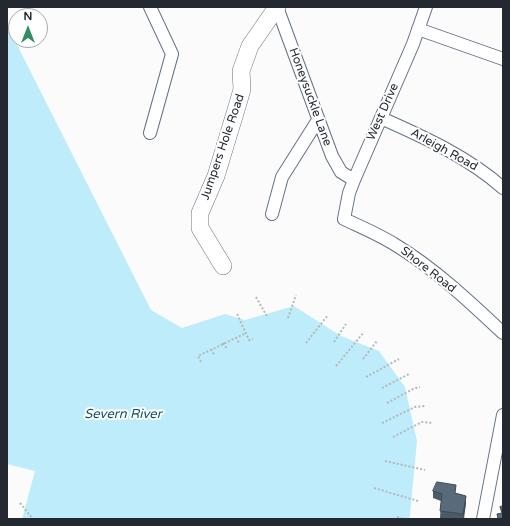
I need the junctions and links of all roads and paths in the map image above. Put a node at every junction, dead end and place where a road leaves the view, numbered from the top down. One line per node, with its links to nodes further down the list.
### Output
1 (150, 7): 8 (street)
2 (277, 7): 7 (street, Honeysuckle Lane); 13 (street, Jumpers Hole Road)
3 (426, 7): 4 (street, West Drive)
4 (418, 29): 5 (street); 6 (street, West Drive)
5 (503, 59)
6 (381, 118): 9 (street, West Drive); 10 (street, Arleigh Road)
7 (318, 120): 9 (street, Honeysuckle Lane); 11 (street)
8 (150, 133)
9 (354, 180): 12 (street, West Drive)
10 (503, 188)
11 (272, 214)
12 (344, 219): 23 (street, Shore Road)
13 (223, 266)
14 (296, 295): 19 (path)
15 (256, 297): 18 (path)
16 (237, 314): 22 (path)
17 (328, 315): 32 (path)
18 (268, 318)
19 (288, 318)
20 (346, 324): 29 (path)
21 (364, 332): 39 (path)
22 (246, 333): 24 (path); 26 (path)
23 (503, 333)
24 (236, 337): 30 (path); 31 (path)
25 (253, 339): 26 (path)
26 (249, 340): 27 (path)
27 (246, 341)
28 (377, 341): 36 (path)
29 (334, 342)
30 (223, 343): 33 (path); 34 (path)
31 (239, 343)
32 (306, 343)
33 (211, 349): 35 (path); 38 (path)
34 (227, 349)
35 (215, 356)
36 (363, 359)
37 (398, 359): 41 (path)
38 (201, 362)
39 (336, 366)
40 (409, 374): 43 (path)
41 (366, 377)
42 (420, 387): 44 (path)
43 (382, 388)
44 (387, 403)
45 (425, 406): 47 (path)
46 (503, 415): 58 (street)
47 (382, 423)
48 (434, 423): 49 (path)
49 (393, 437)
50 (385, 461): 51 (path)
51 (425, 470)
52 (374, 488): 53 (path)
53 (418, 501)
54 (20, 503): 56 (path)
55 (398, 517): 57 (path)
56 (34, 519)
57 (403, 519)
58 (482, 519)

